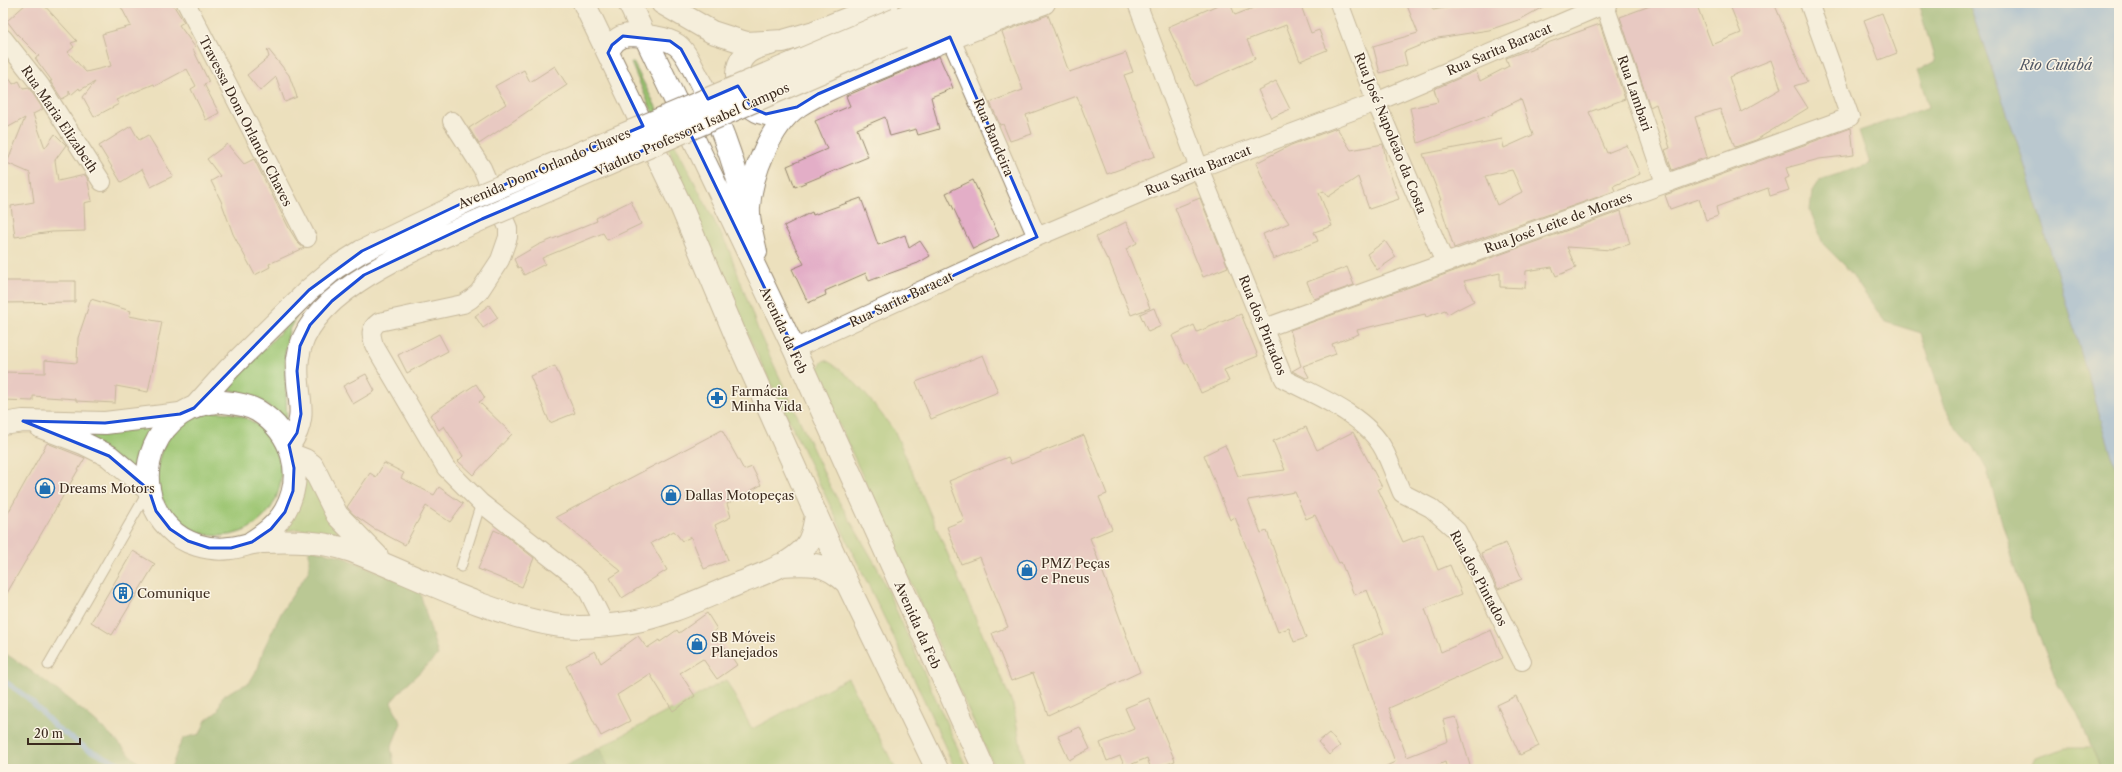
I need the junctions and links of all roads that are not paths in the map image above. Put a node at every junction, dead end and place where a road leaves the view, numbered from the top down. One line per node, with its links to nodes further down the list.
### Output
1 (186, 3): 27 (street, Travessa Dom Orlando Chaves)
2 (584, 3): 17 (main road)
3 (629, 3): 13 (main road, Avenida da Feb)
4 (662, 3): 16 (main road)
5 (942, 3): 12 (main road, Avenida Dom Orlando Chaves)
6 (995, 3): 12 (main road, Avenida Dom Orlando Chaves)
7 (1044, 3): 14 (main road)
8 (1137, 3): 21 (street, Rua dos Pintados)
9 (1339, 3): 18 (street, Rua José Napoleão da Costa)
10 (1606, 3): 18 (street, Rua Sarita Baracat); 23 (street, Rua Lambari)
11 (1809, 3): 23 (street, Rua José Leite de Moraes)
12 (895, 20): 16 (main road); 24 (main road, Viaduto Professora Isabel Campos, bridge); 32 (main road, Avenida Dom Orlando Chaves, bridge)
13 (644, 37): 17 (main road); 25 (main road); 29 (main road, Avenida da Feb)
14 (950, 37): 19 (main road); 26 (street, Rua Bandeira)
15 (3, 38): 22 (street, Rua Maria Elizabeth)
16 (782, 41): 19 (main road)
17 (608, 53): 37 (main road)
18 (1376, 102): 21 (street, Rua Sarita Baracat); 28 (street, Rua José Napoleão da Costa)
19 (796, 107): 25 (main road)
20 (452, 121): 36 (street)
21 (1199, 168): 26 (street, Rua Sarita Baracat); 30 (street, Rua dos Pintados)
22 (102, 182)
23 (1665, 184): 28 (street, Rua José Leite de Moraes)
24 (482, 219): 34 (main road, Avenida Dom Orlando Chaves)
25 (752, 232): 29 (main road)
26 (1037, 237): 31 (street, Rua Sarita Baracat)
27 (307, 238)
28 (1445, 263): 30 (street, Rua José Leite de Moraes)
29 (761, 279): 31 (main road, Avenida da Feb)
30 (1265, 328): 44 (street, Rua dos Pintados)
31 (794, 349): 47 (main road, Avenida da Feb)
32 (187, 411): 33 (main road, Avenida Dom Orlando Chaves); 34 (main road, Avenida Dom Orlando Chaves); 35 (main road, Avenida Dom Orlando Chaves)
33 (13, 422): 35 (main road, Avenida Dom Orlando Chaves)
34 (290, 450): 38 (main road, Avenida Dom Orlando Chaves); 39 (main road, Avenida Dom Orlando Chaves)
35 (149, 490): 38 (main road, Avenida Dom Orlando Chaves); 45 (lane)
36 (481, 503): 41 (lane); 43 (street)
37 (816, 515): 40 (main road); 42 (main road)
38 (252, 542): 39 (main road, Avenida Dom Orlando Chaves)
39 (383, 563): 43 (main road, Avenida Dom Orlando Chaves)
40 (780, 565): 42 (main road); 43 (main road, Avenida Dom Orlando Chaves)
41 (461, 567)
42 (847, 584): 46 (main road)
43 (605, 625)
44 (1522, 661)
45 (48, 665)
46 (937, 769)
47 (984, 769)

